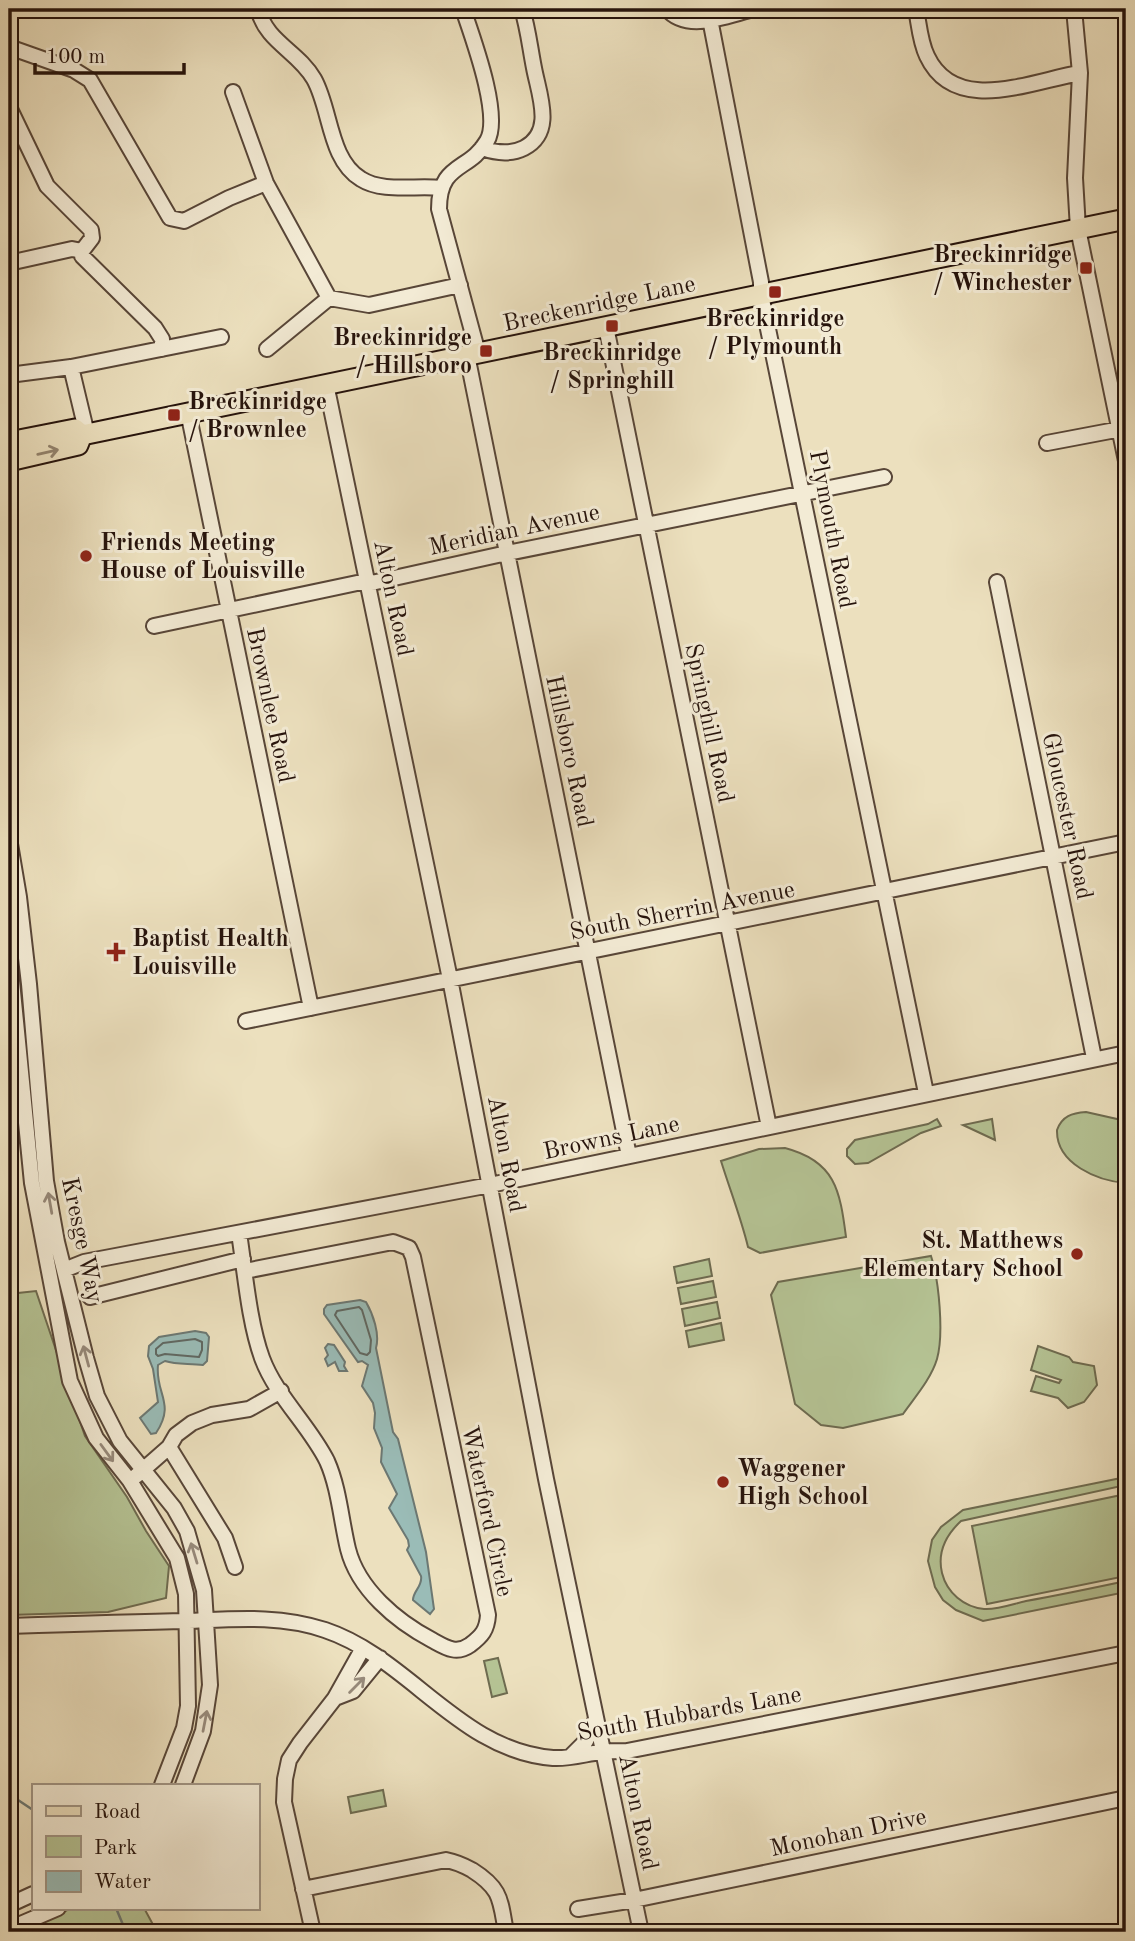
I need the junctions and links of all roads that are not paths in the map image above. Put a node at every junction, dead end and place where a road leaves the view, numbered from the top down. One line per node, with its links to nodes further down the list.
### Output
1 (258, 9): 15 (street)
2 (463, 9): 13 (street)
3 (522, 9): 13 (street)
4 (667, 9): 8 (street)
5 (754, 9): 8 (street)
6 (916, 9): 10 (street)
7 (1074, 9): 10 (street)
8 (710, 19): 21 (street, Plymouth Road)
9 (9, 47): 14 (street)
10 (1080, 73): 17 (street)
11 (233, 92): 14 (street)
12 (9, 107): 18 (street)
13 (482, 148): 15 (street)
14 (266, 183): 22 (street)
15 (440, 188): 20 (street, Hillsboro Road)
16 (1126, 219): 17 (main road, Breckenridge Lane)
17 (1078, 229): 21 (main road, Breckenridge Lane); 32 (street)
18 (82, 251): 19 (street); 25 (street)
19 (9, 263)
20 (460, 285): 22 (street); 27 (street, Hillsboro Road)
21 (761, 295): 23 (main road, Breckenridge Lane); 39 (street, Plymouth Road)
22 (329, 298): 26 (street)
23 (606, 327): 27 (main road, Breckenridge Lane); 40 (street, Springhill Road)
24 (221, 337): 25 (street)
25 (162, 349): 28 (street)
26 (267, 349)
27 (473, 354): 30 (main road, Breckenridge Lane); 41 (street, Hillsboro Road)
28 (71, 367): 29 (street); 33 (street)
29 (9, 375)
30 (326, 384): 31 (main road, Breckenridge Lane); 42 (street, Alton Road)
31 (188, 412): 33 (main road, Breckenridge Lane); 44 (street, Brownlee Road)
32 (1123, 429): 35 (street); 37 (street)
33 (85, 434): 34 (main road, Breckenridge Lane); 36 (main road, Breckenridge Lane, one-way to 33)
34 (9, 442)
35 (1047, 443)
36 (9, 461)
37 (1126, 461)
38 (884, 477): 39 (street, Meridian Avenue)
39 (801, 494): 40 (street, Meridian Avenue); 49 (street, Plymouth Road)
40 (646, 525): 41 (street, Meridian Avenue); 50 (street, Springhill Road)
41 (506, 554): 42 (street, Meridian Avenue); 52 (street, Hillsboro Road)
42 (368, 582): 44 (street, Meridian Avenue); 53 (street, Alton Road)
43 (997, 582): 48 (street, Gloucester Road)
44 (228, 609): 45 (street, Meridian Avenue); 54 (street, Brownlee Road)
45 (154, 626)
46 (9, 838): 64 (street, Kresge Way, one-way to 46)
47 (1126, 842): 48 (street, South Sherrin Avenue)
48 (1053, 857): 49 (street, South Sherrin Avenue); 57 (street, Gloucester Road)
49 (883, 891): 50 (street, South Sherrin Avenue); 58 (street, Plymouth Road)
50 (728, 924): 52 (street, South Sherrin Avenue); 59 (street, Springhill Road)
51 (9, 951): 69 (street, Kresge Way, one-way to 69)
52 (589, 952): 53 (street, South Sherrin Avenue); 60 (street, Hillsboro Road)
53 (450, 979): 54 (street, South Sherrin Avenue); 61 (street, Alton Road)
54 (311, 1008): 55 (street, South Sherrin Avenue)
55 (246, 1021)
56 (1126, 1053): 57 (street, Browns Lane)
57 (1094, 1058): 58 (street, Browns Lane)
58 (926, 1093): 59 (street, Browns Lane)
59 (769, 1127): 60 (street, Browns Lane)
60 (629, 1156): 61 (street, Browns Lane)
61 (490, 1185): 62 (street, Browns Lane); 78 (street, Alton Road)
62 (239, 1233): 63 (street, Waterford Circle); 64 (street, Browns Lane)
63 (244, 1265): 65 (street); 66 (street, Waterford Circle); 66 (street, Waterford Circle)
64 (64, 1270): 68 (street, Kresge Way, one-way to 64)
65 (90, 1297)
66 (281, 1391): 67 (street)
67 (169, 1447): 68 (street); 70 (street)
68 (143, 1470): 69 (street); 71 (street, Kresge Way, one-way to 68)
69 (130, 1481): 72 (street, Kresge Way)
70 (235, 1567)
71 (208, 1620): 72 (street); 74 (street, South Hubbards Lane); 82 (street, Kresge Way, one-way to 71)
72 (188, 1621): 73 (street); 81 (street, Kresge Way)
73 (9, 1626)
74 (363, 1648): 76 (street, South Hubbards Lane); 77 (street)
75 (1126, 1653): 79 (street, South Hubbards Lane)
76 (380, 1658): 77 (street, one-way to 76); 80 (street, South Hubbards Lane)
77 (335, 1698): 84 (street)
78 (595, 1720): 79 (street, Alton Road); 80 (street)
79 (603, 1751): 80 (street, South Hubbards Lane); 86 (street, Alton Road)
80 (570, 1757)
81 (162, 1784)
82 (183, 1784)
83 (1126, 1798): 86 (street, Monohan Drive)
84 (303, 1889): 91 (street); 92 (street)
85 (32, 1894): 87 (street)
86 (634, 1900): 88 (street, Monohan Drive); 93 (street, Alton Road)
87 (9, 1905)
88 (579, 1909)
89 (53, 1910): 90 (street)
90 (9, 1929)
91 (313, 1932)
92 (506, 1932)
93 (641, 1932)

